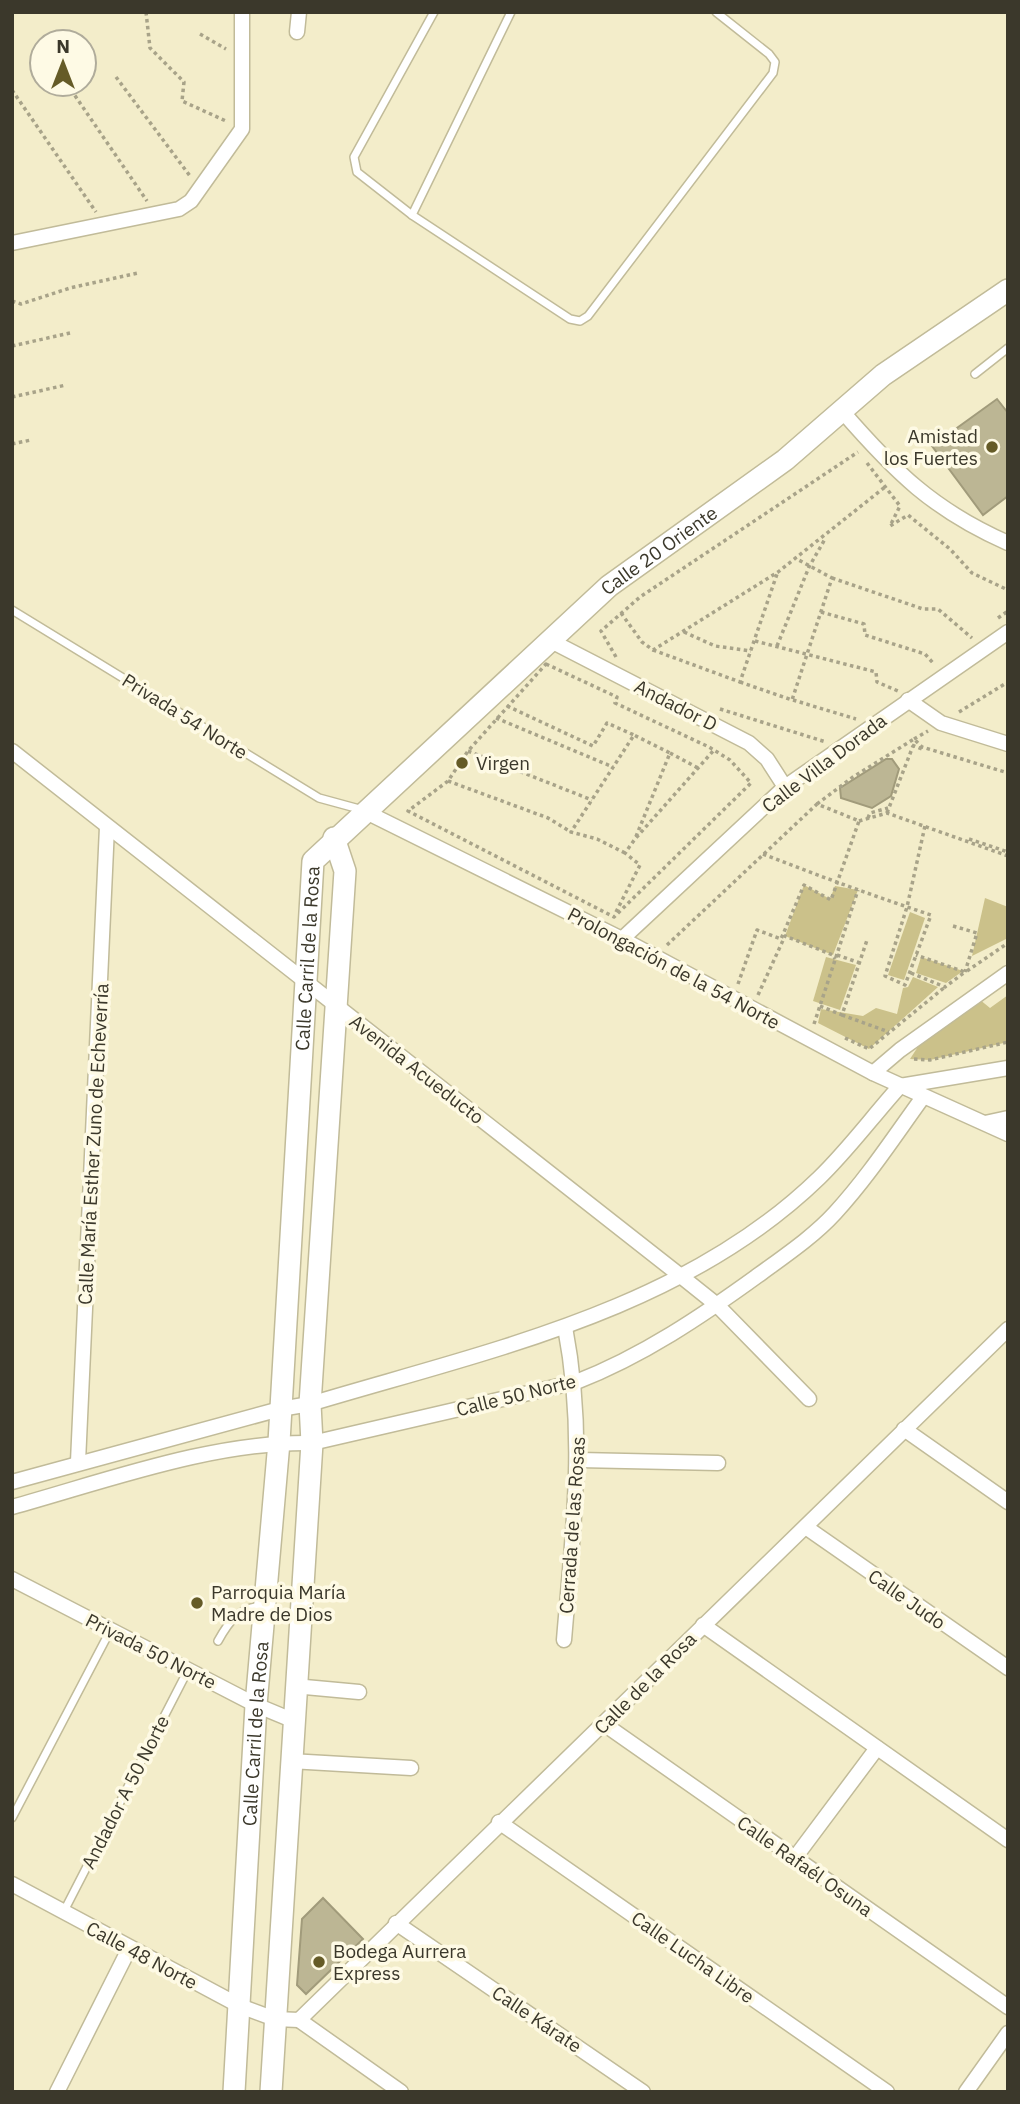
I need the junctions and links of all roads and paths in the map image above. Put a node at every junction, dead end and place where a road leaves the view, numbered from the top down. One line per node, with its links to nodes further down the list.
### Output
1 (146, 12): 13 (path)
2 (242, 12): 9 (street)
3 (299, 12): 7 (street)
4 (434, 12): 16 (lane)
5 (511, 12): 16 (lane)
6 (716, 12): 16 (lane)
7 (297, 32)
8 (200, 34): 9 (path)
9 (241, 58): 13 (street)
10 (116, 77): 14 (path)
11 (12, 90): 17 (path)
12 (76, 98): 15 (path)
13 (242, 129): 14 (street)
14 (198, 187): 15 (street)
15 (155, 214): 17 (street)
16 (412, 215)
17 (104, 225): 18 (street)
18 (12, 243)
19 (138, 272): 21 (path)
20 (1008, 290): 28 (main road, Calle 20 Oriente)
21 (12, 301)
22 (70, 333): 23 (path)
23 (12, 346)
24 (1008, 348): 25 (lane)
25 (975, 374)
26 (66, 385): 27 (path)
27 (12, 397)
28 (842, 411): 33 (street); 48 (main road, Calle 20 Oriente)
29 (31, 440): 30 (path)
30 (12, 444)
31 (885, 487): 32 (path); 38 (path); 42 (path)
32 (826, 537): 34 (path); 35 (path)
33 (1008, 543)
34 (794, 558): 35 (path); 36 (path)
35 (809, 567): 37 (path); 51 (path)
36 (778, 572): 45 (path); 49 (path)
37 (832, 578): 41 (path); 47 (path)
38 (1008, 590)
39 (12, 610): 86 (lane, Privada 54 Norte)
40 (1008, 611): 43 (path)
41 (821, 612): 54 (path); 57 (path)
42 (621, 613): 52 (path); 56 (path)
43 (990, 624)
44 (981, 631): 47 (path)
45 (684, 632): 52 (path); 53 (path)
46 (1008, 632): 61 (street, Calle Villa Dorada)
47 (972, 638): 50 (path)
48 (551, 641): 83 (street, Andador D); 86 (main road, Calle 20 Oriente)
49 (754, 641): 51 (path); 53 (path)
50 (965, 644)
51 (777, 646): 54 (path)
52 (653, 650): 59 (path)
53 (751, 651): 59 (path)
54 (807, 656): 61 (path); 62 (path)
55 (943, 661): 57 (path)
56 (620, 664)
57 (936, 666): 58 (path)
58 (927, 673)
59 (740, 682): 62 (path)
60 (1008, 682): 67 (path)
61 (905, 693): 63 (path); 67 (street); 83 (street, Calle Villa Dorada)
62 (792, 700): 68 (path)
63 (890, 700)
64 (506, 706): 66 (path); 69 (path); 75 (path)
65 (717, 708): 71 (path)
66 (496, 718): 77 (path); 79 (path)
67 (941, 723): 70 (path); 72 (street)
68 (851, 728)
69 (634, 735): 78 (path); 79 (path)
70 (914, 739): 74 (path); 85 (path)
71 (831, 743)
72 (1008, 744)
73 (912, 746): 74 (path); 81 (path); 87 (path)
74 (926, 747): 81 (path)
75 (715, 750): 80 (path); 100 (path)
76 (12, 751): 90 (street, Avenida Acueducto)
77 (468, 751): 82 (path); 84 (path)
78 (670, 753): 80 (path); 93 (path)
79 (613, 767): 84 (path)
80 (698, 768): 93 (path)
81 (1008, 774)
82 (448, 781): 91 (path); 100 (path)
83 (785, 787): 102 (street, Calle Villa Dorada)
84 (592, 800): 91 (path)
85 (817, 804): 88 (path); 96 (path)
86 (364, 811): 92 (main road, Calle 20 Oriente); 102 (street, Prolongación de la 54 Norte)
87 (888, 811): 88 (path); 89 (path)
88 (859, 821): 97 (path)
89 (925, 826): 95 (path); 99 (path)
90 (107, 827): 113 (street, Avenida Acueducto); 144 (street, Calle María Esther Zuno de Echeverría)
91 (571, 832): 94 (path)
92 (334, 838): 113 (main road, Calle Carril de la Rosa); 115 (main road, Calle Carril de la Rosa)
93 (635, 839): 94 (path)
94 (625, 853): 100 (path)
95 (1008, 854)
96 (763, 855): 97 (path); 108 (path)
97 (837, 883): 98 (path); 103 (path)
98 (858, 890): 99 (path); 107 (path)
99 (907, 907): 106 (path); 111 (path)
100 (614, 917)
101 (953, 926): 110 (path)
102 (622, 939): 108 (street, Prolongación de la 54 Norte)
103 (781, 939): 103 (path); 107 (path)
104 (867, 940): 109 (path)
105 (1008, 943): 110 (path)
106 (916, 955): 110 (path); 111 (path)
107 (836, 957): 109 (path); 116 (path)
108 (657, 958): 126 (street, Prolongación de la 54 Norte)
109 (860, 963): 117 (path)
110 (965, 972): 114 (path)
111 (910, 973): 114 (path)
112 (1008, 973): 126 (street)
113 (305, 981): 115 (street, Avenida Acueducto); 139 (main road, Calle Carril de la Rosa)
114 (945, 987): 121 (path)
115 (335, 1005): 132 (street, Avenida Acueducto); 138 (main road, Calle Carril de la Rosa)
116 (820, 1006): 117 (path); 119 (path)
117 (842, 1015): 121 (path)
118 (803, 1018): 119 (path)
119 (814, 1024): 120 (path)
120 (825, 1029)
121 (889, 1032): 122 (path)
122 (836, 1034)
123 (1008, 1042): 124 (path)
124 (921, 1051)
125 (1008, 1068): 127 (street)
126 (873, 1073): 127 (street, Prolongación de la 54 Norte)
127 (900, 1086): 128 (street, Prolongación de la 54 Norte); 132 (street)
128 (923, 1097): 130 (street, Prolongación de la 54 Norte); 133 (street, Calle 50 Norte)
129 (1008, 1118): 130 (street)
130 (985, 1123): 131 (street, Prolongación de la 54 Norte)
131 (1008, 1134)
132 (682, 1277): 133 (street, Avenida Acueducto); 134 (street)
133 (717, 1306): 136 (street, Calle 50 Norte); 137 (street, Avenida Acueducto)
134 (565, 1327): 136 (street, Cerrada de las Rosas); 138 (street)
135 (1008, 1329): 140 (street, Calle de la Rosa)
136 (576, 1382): 142 (street, Calle 50 Norte); 143 (street, Cerrada de las Rosas)
137 (809, 1399)
138 (310, 1404): 139 (street); 142 (main road, Calle Carril de la Rosa)
139 (280, 1409): 141 (main road, Calle Carril de la Rosa); 144 (street)
140 (904, 1429): 147 (street); 149 (street, Calle de la Rosa)
141 (279, 1442): 142 (street, Calle 50 Norte); 148 (street, Calle 50 Norte); 151 (main road, Calle Carril de la Rosa)
142 (312, 1443): 158 (main road, Calle Carril de la Rosa)
143 (579, 1460): 145 (street); 154 (street, Cerrada de las Rosas)
144 (78, 1462): 146 (street)
145 (718, 1463)
146 (12, 1482)
147 (1008, 1502)
148 (12, 1507)
149 (807, 1528): 152 (street, Calle de la Rosa); 156 (street, Calle Judo)
150 (12, 1580): 153 (street, Privada 50 Norte)
151 (264, 1606): 155 (lane); 160 (main road, Calle Carril de la Rosa)
152 (704, 1625): 162 (street, Calle de la Rosa); 163 (street)
153 (110, 1630): 157 (street, Privada 50 Norte); 166 (lane)
154 (564, 1640)
155 (218, 1641)
156 (1008, 1668)
157 (188, 1670): 160 (street, Privada 50 Norte); 171 (lane, Andador A 50 Norte)
158 (295, 1686): 159 (street); 161 (main road, Calle Carril de la Rosa)
159 (359, 1692)
160 (256, 1705): 161 (street, Privada 50 Norte); 174 (main road, Calle Carril de la Rosa)
161 (292, 1720): 164 (main road, Calle Carril de la Rosa)
162 (604, 1724): 167 (street, Calle de la Rosa); 169 (street, Calle Rafaél Osuna)
163 (877, 1748): 168 (street); 169 (street)
164 (290, 1761): 165 (street); 176 (main road, Calle Carril de la Rosa)
165 (411, 1768)
166 (12, 1818)
167 (499, 1822): 172 (street, Calle de la Rosa); 184 (street, Calle Lucha Libre)
168 (1008, 1840)
169 (794, 1859): 175 (street, Calle Rafaél Osuna)
170 (12, 1884): 171 (street, Calle 48 Norte)
171 (63, 1913): 173 (street, Calle 48 Norte)
172 (396, 1923): 177 (street, Calle de la Rosa); 183 (street, Calle Kárate)
173 (129, 1949): 174 (street, Calle 48 Norte); 179 (street)
174 (240, 2006): 176 (street, Calle 48 Norte); 180 (main road, Calle Carril de la Rosa)
175 (1008, 2007)
176 (275, 2019): 177 (street); 181 (main road, Calle Carril de la Rosa)
177 (299, 2020): 182 (street)
178 (1008, 2033): 185 (street)
179 (57, 2092)
180 (234, 2092)
181 (271, 2092)
182 (401, 2092)
183 (643, 2092)
184 (887, 2092)
185 (966, 2092)

